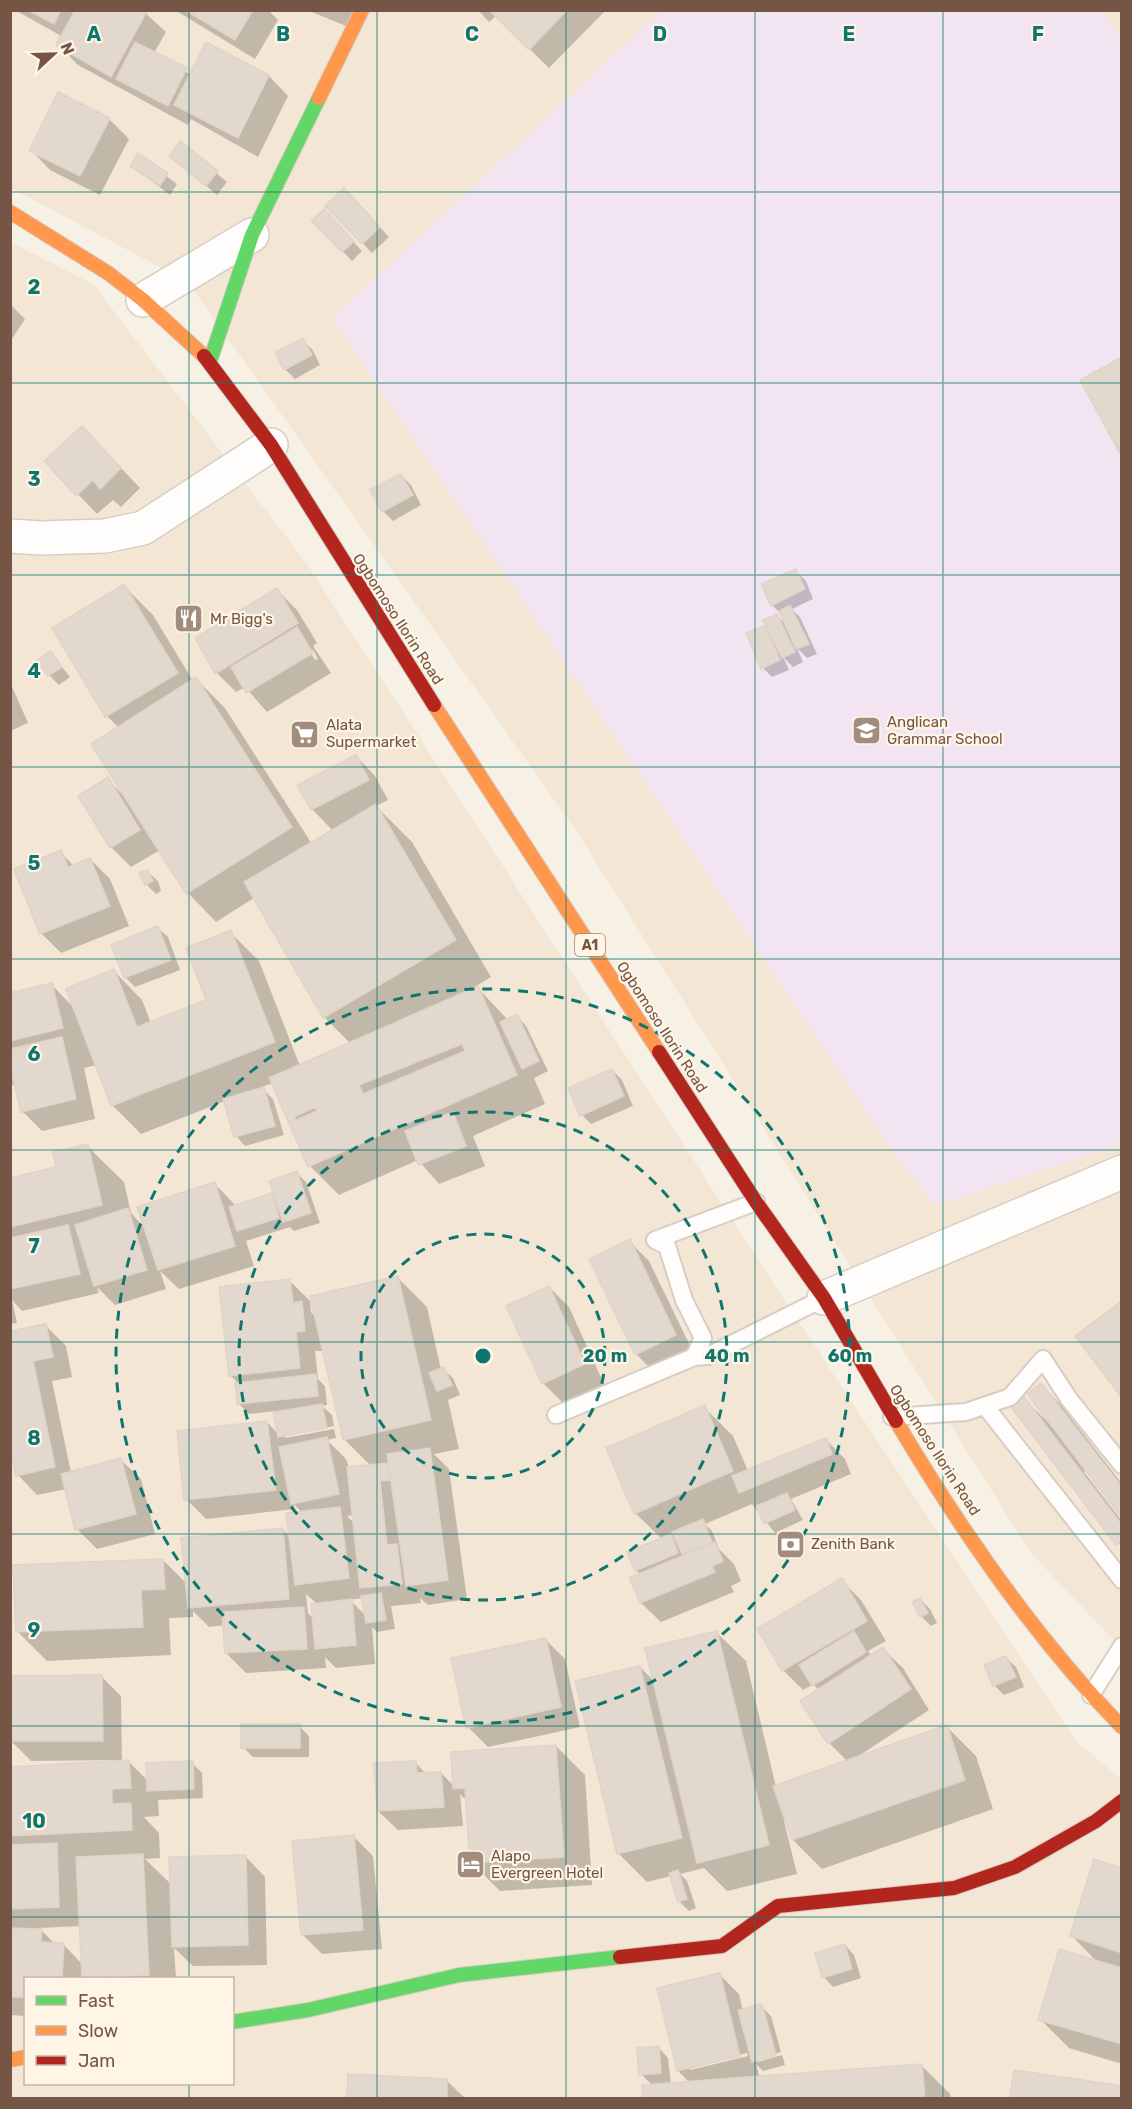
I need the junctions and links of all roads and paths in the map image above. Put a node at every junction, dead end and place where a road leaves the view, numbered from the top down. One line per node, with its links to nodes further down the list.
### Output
1 (362, 10): 3 (main road)
2 (10, 212): 4 (main road, Ogbomoso Ilorin Road / A1)
3 (252, 235): 4 (street); 5 (main road)
4 (143, 300): 5 (main road, Ogbomoso Ilorin Road / A1)
5 (210, 361): 6 (main road, Ogbomoso Ilorin Road / A1)
6 (271, 445): 7 (street); 9 (main road, Ogbomoso Ilorin Road / A1)
7 (10, 536)
8 (1122, 1172): 10 (street)
9 (756, 1202): 10 (main road, Ogbomoso Ilorin Road / A1); 11 (lane)
10 (824, 1298): 11 (lane); 14 (main road, Ogbomoso Ilorin Road / A1)
11 (694, 1357): 13 (lane)
12 (985, 1406): 14 (lane); 15 (lane); 16 (lane)
13 (556, 1415)
14 (892, 1417): 18 (main road, Ogbomoso Ilorin Road / A1)
15 (1122, 1465)
16 (1122, 1580)
17 (1122, 1646): 18 (lane)
18 (1091, 1695): 19 (main road, Ogbomoso Ilorin Road / A1)
19 (1122, 1727)
20 (1122, 1801): 21 (main road)
21 (234, 2022)

